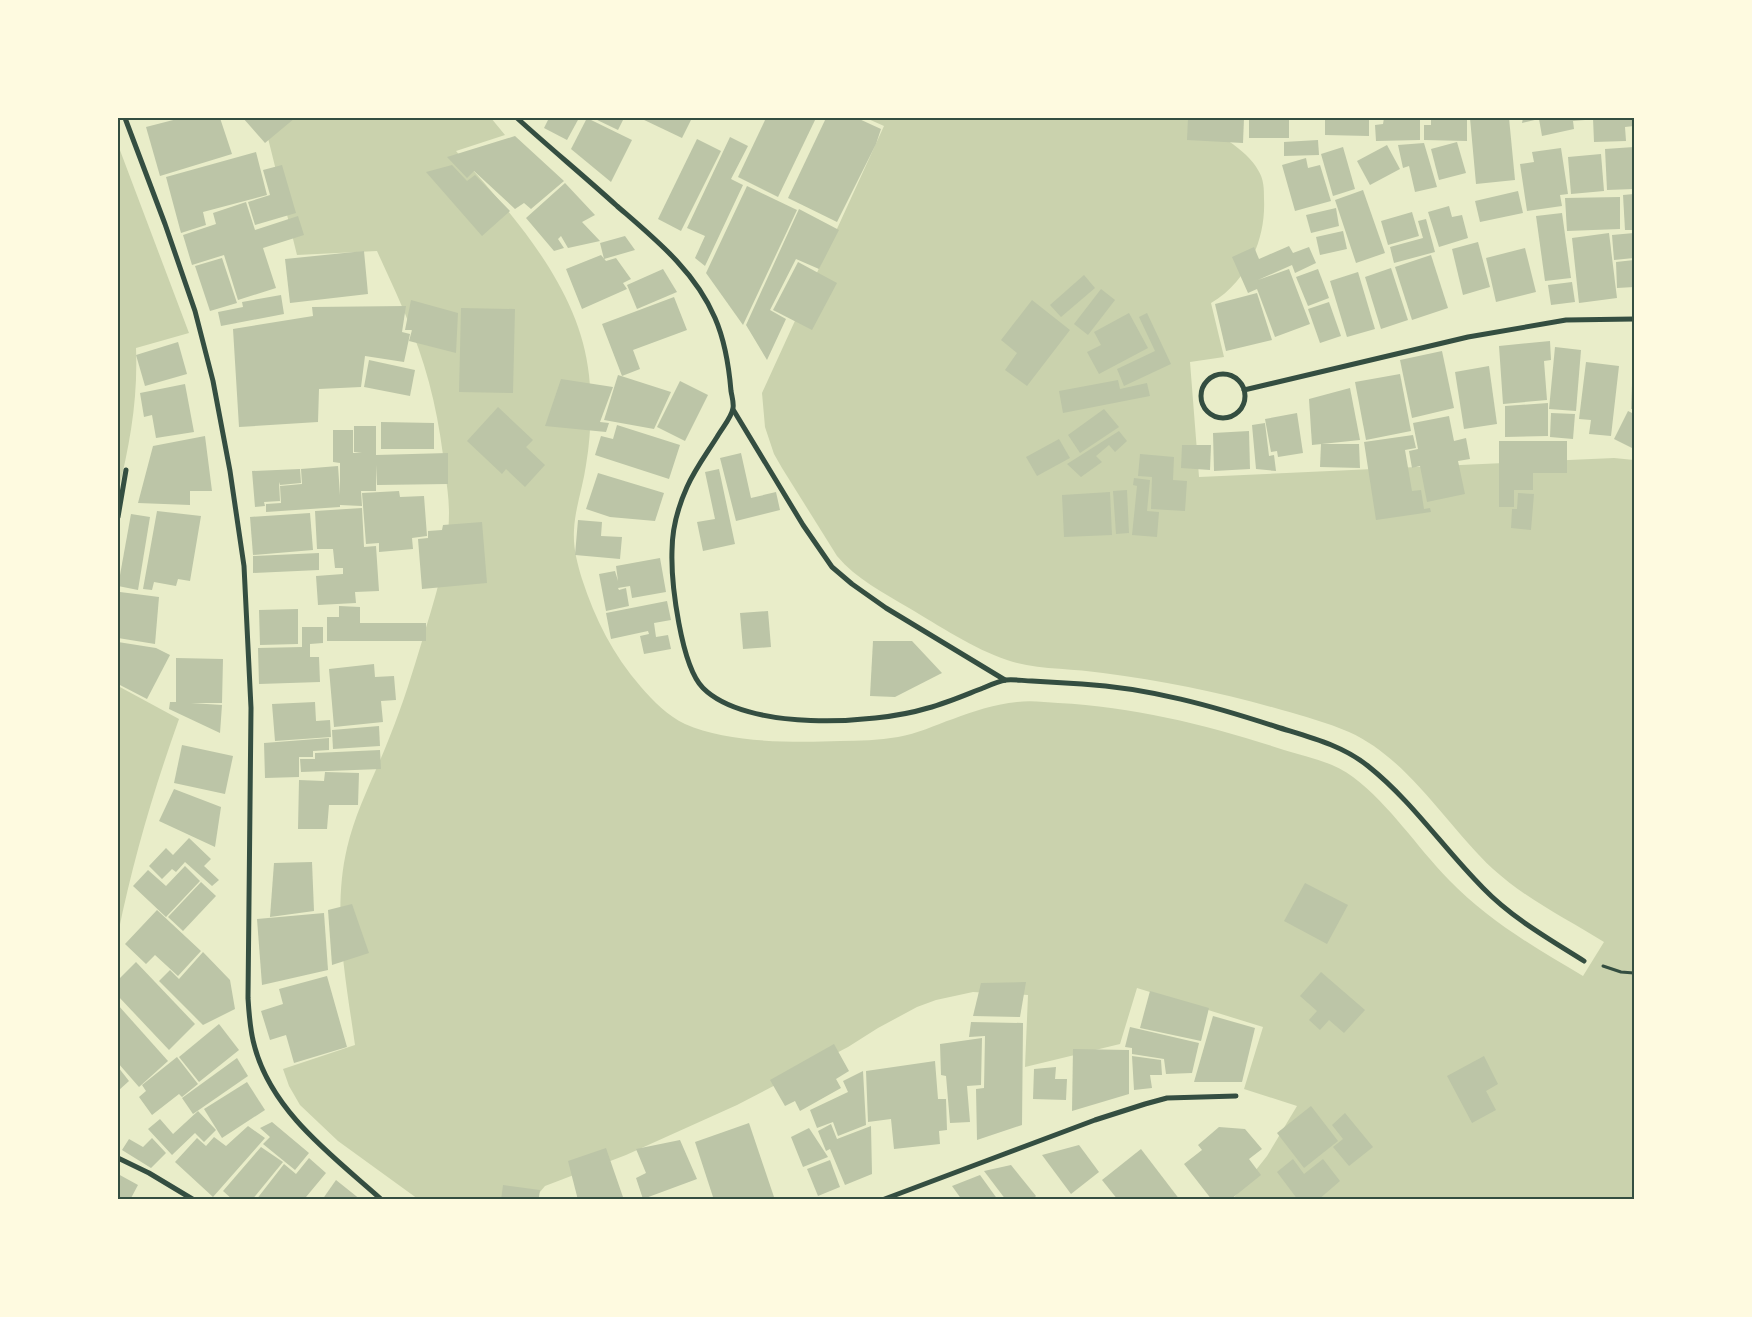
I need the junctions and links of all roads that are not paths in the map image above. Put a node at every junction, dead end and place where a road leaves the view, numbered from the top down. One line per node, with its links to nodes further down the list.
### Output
1 (125, 118): 13 (street)
2 (517, 118): 5 (street)
3 (1634, 319): 4 (street)
4 (1244, 390): 4 (street)
5 (734, 411): 8 (street); 8 (street)
6 (126, 470): 7 (street)
7 (118, 517)
8 (1005, 680): 9 (street)
9 (1584, 961)
10 (1236, 1096): 14 (street)
11 (118, 1158): 12 (street)
12 (194, 1200)
13 (382, 1200)
14 (882, 1200)

